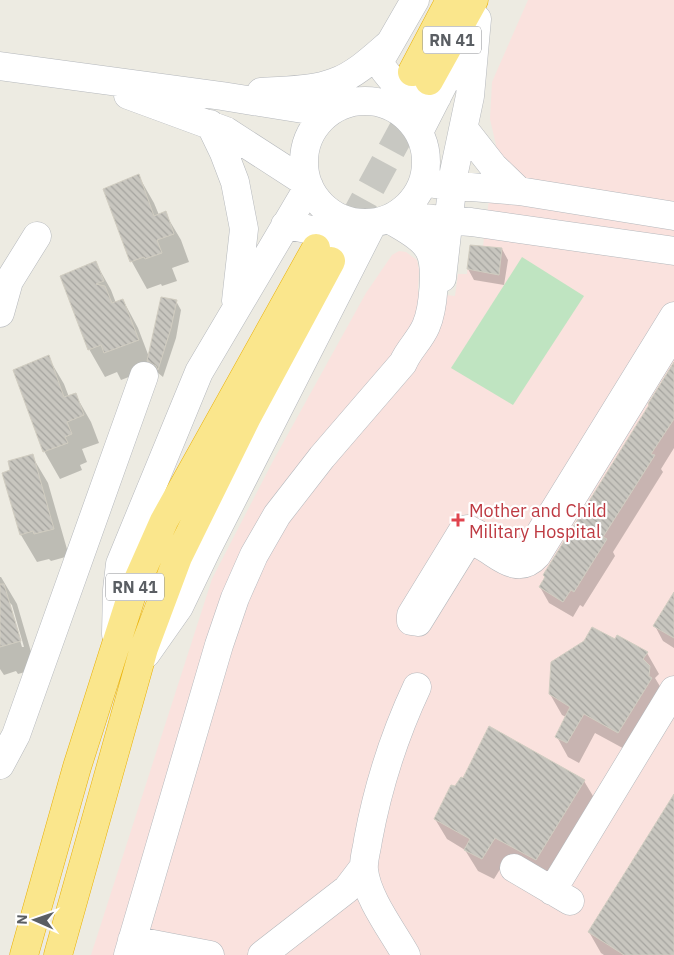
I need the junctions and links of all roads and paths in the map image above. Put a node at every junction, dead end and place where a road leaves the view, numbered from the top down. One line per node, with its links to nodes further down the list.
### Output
1 (415, 0): 4 (street)
2 (450, 0): 7 (highway, RN 41)
3 (479, 6): 7 (highway, RN 41); 12 (street)
4 (384, 53): 7 (street); 8 (street); 9 (street)
5 (0, 66): 6 (street)
6 (77, 78): 8 (street); 11 (street)
7 (426, 83): 13 (street)
8 (222, 96): 10 (street)
9 (358, 101): 10 (street); 13 (street)
10 (328, 113): 15 (street)
11 (210, 124): 15 (street); 25 (street)
12 (464, 129): 16 (street); 17 (street)
13 (419, 132): 14 (street)
14 (423, 183): 16 (street); 19 (street)
15 (308, 185): 19 (street); 21 (street)
16 (453, 186): 17 (street); 20 (street)
17 (519, 191): 18 (street)
18 (674, 216)
19 (386, 219): 20 (street); 24 (street); 28 (street)
20 (448, 220): 23 (street); 28 (street)
21 (285, 225): 24 (street); 25 (street)
22 (37, 236): 26 (street)
23 (674, 251)
24 (334, 256): 30 (highway, RN 41); 41 (highway, RN 41)
25 (235, 310): 30 (street)
26 (0, 313)
27 (674, 321): 27 (street)
28 (404, 363): 39 (street)
29 (144, 376): 34 (street)
30 (116, 644): 40 (highway, RN 41)
31 (417, 687): 36 (street)
32 (674, 690): 38 (street)
33 (674, 705): 38 (street)
34 (8, 732): 35 (street)
35 (0, 765)
36 (363, 868): 43 (street); 44 (street)
37 (514, 868): 38 (street)
38 (560, 895)
39 (130, 948): 42 (street)
40 (24, 955)
41 (58, 955)
42 (210, 955)
43 (262, 955)
44 (406, 955)

